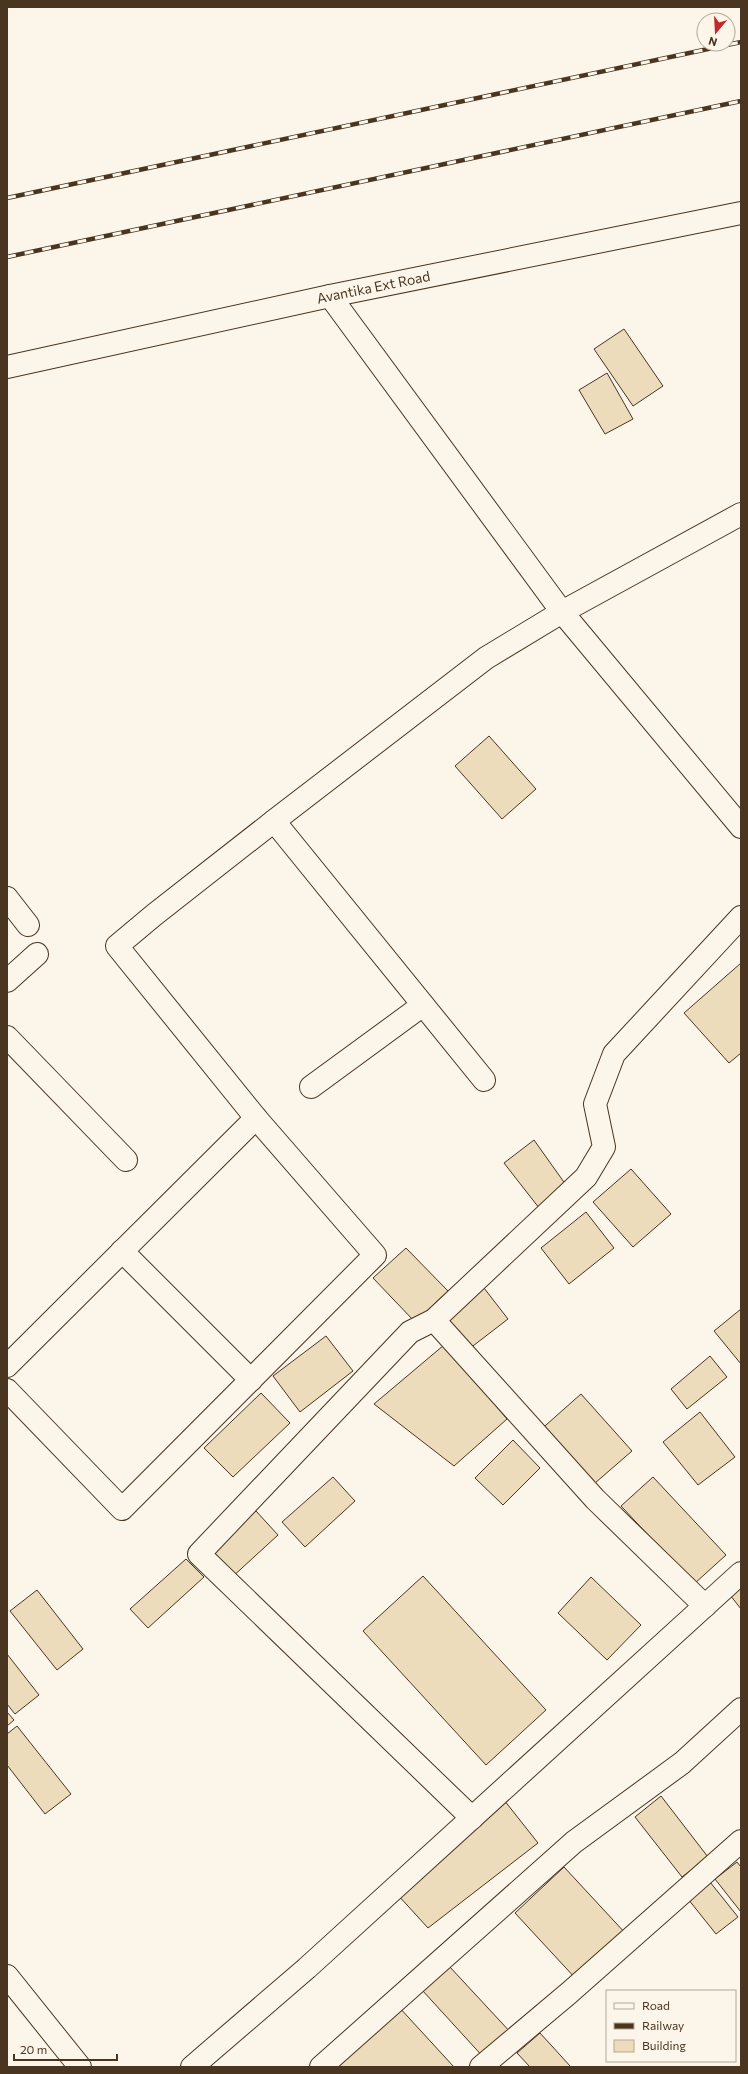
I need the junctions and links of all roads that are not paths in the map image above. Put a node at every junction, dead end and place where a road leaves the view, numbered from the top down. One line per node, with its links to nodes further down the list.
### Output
1 (741, 213): 2 (street, Avantika Ext Road)
2 (330, 296): 3 (street, Avantika Ext Road); 5 (street)
3 (7, 368)
4 (741, 514): 5 (street)
5 (562, 612): 6 (street); 7 (street)
6 (274, 821): 13 (street); 17 (street)
7 (741, 827)
8 (7, 898): 10 (street)
9 (741, 917): 20 (street)
10 (28, 925)
11 (37, 954): 12 (street)
12 (7, 981)
13 (423, 1005): 15 (street); 16 (street)
14 (7, 1037): 18 (street)
15 (484, 1080)
16 (311, 1087)
17 (256, 1118): 19 (street); 22 (street)
18 (126, 1160)
19 (122, 1251): 21 (street); 22 (street)
20 (434, 1320): 25 (street); 27 (street)
21 (7, 1366)
22 (251, 1380): 23 (street)
23 (7, 1390)
24 (741, 1574): 25 (street)
25 (705, 1606): 27 (street)
26 (741, 1709): 32 (street)
27 (472, 1818): 31 (street)
28 (741, 1842): 33 (street)
29 (7, 1976): 30 (street)
30 (80, 2067)
31 (192, 2067)
32 (322, 2067)
33 (481, 2067)

